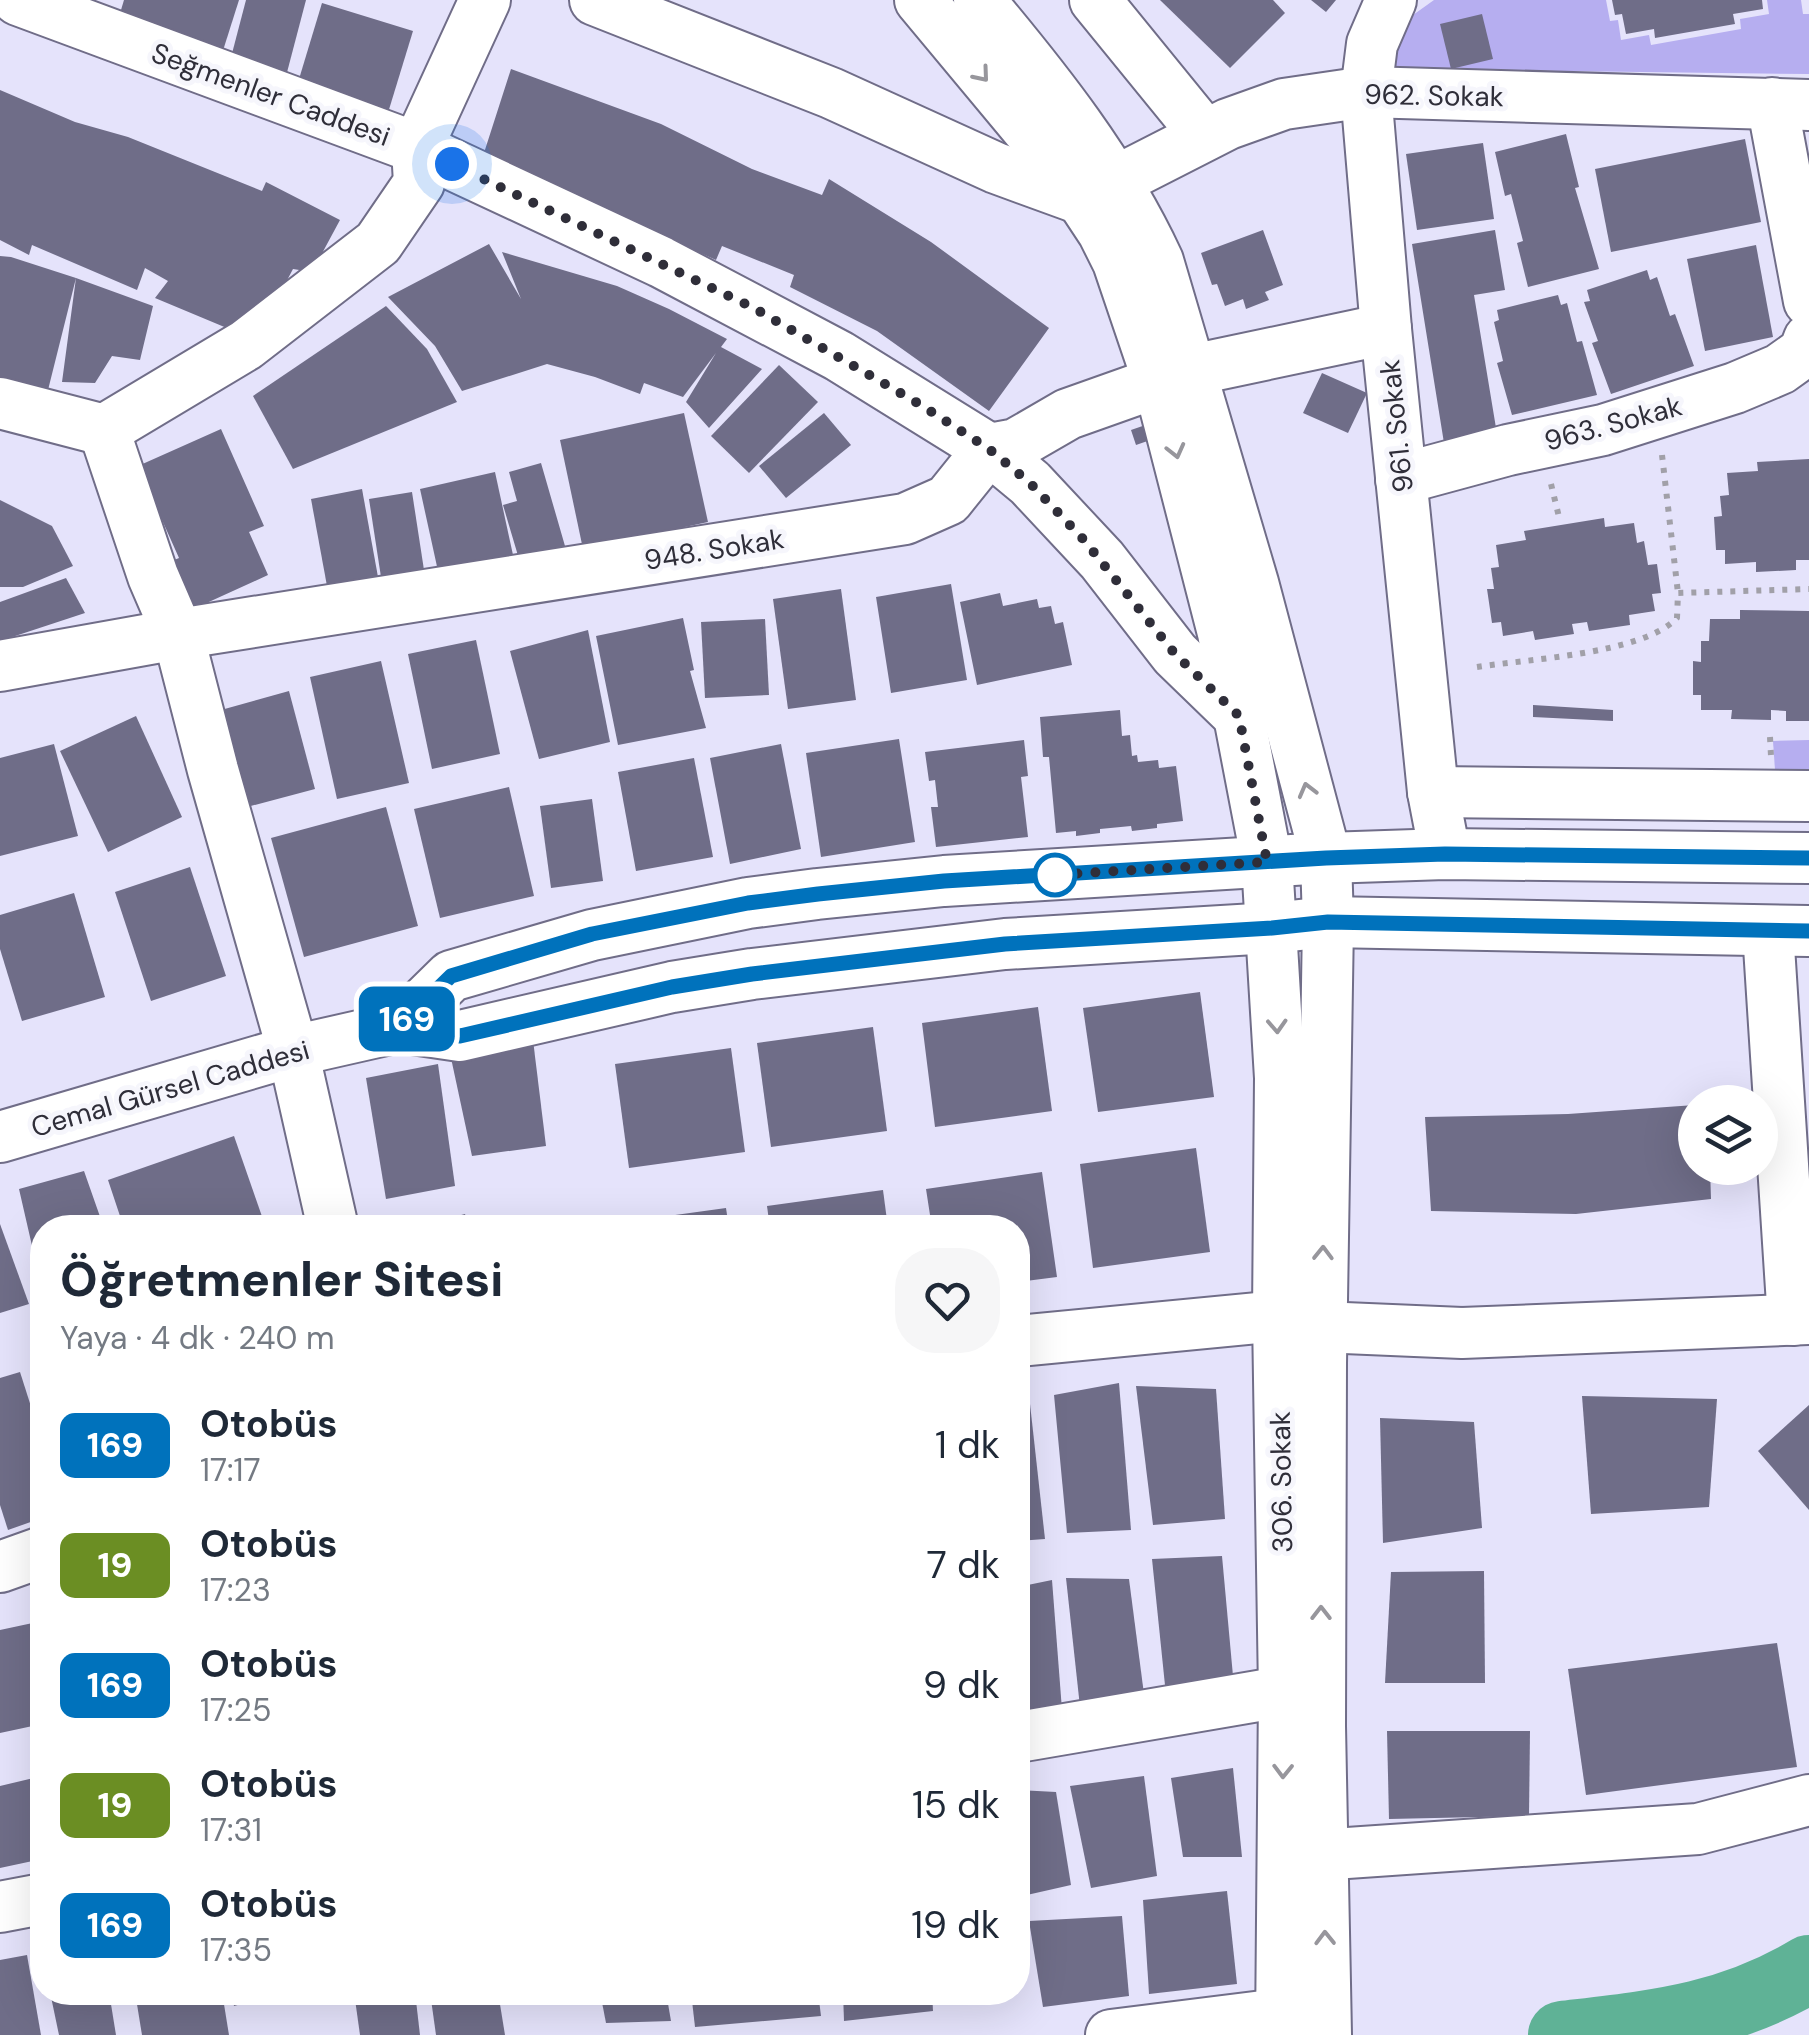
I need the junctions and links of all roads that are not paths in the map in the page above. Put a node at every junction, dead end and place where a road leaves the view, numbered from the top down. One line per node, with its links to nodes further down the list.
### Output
1 (18, 0): 11 (street, Seğmenler Caddesi)
2 (485, 0): 11 (street)
3 (595, 0): 12 (street)
4 (920, 0): 12 (street, one-way to 12)
5 (980, 0): 12 (street)
6 (1095, 0): 10 (street)
7 (1413, 0): 8 (street)
8 (1376, 46): 9 (street, 962. Sokak); 10 (street, 962. Sokak); 14 (street, 961. Sokak)
9 (1790, 104): 13 (street)
10 (1204, 135): 12 (street, 962. Sokak)
11 (417, 148): 18 (street); 19 (street, Seğmenler Caddesi)
12 (1098, 189): 16 (street)
13 (1809, 301)
14 (1386, 329): 16 (street); 20 (street, 961. Sokak)
15 (1809, 339): 20 (street, 963. Sokak)
16 (1175, 375): 19 (street); 23 (street, one-way to 23); 27 (street, one-way to 16)
17 (0, 403): 18 (street)
18 (104, 430): 21 (street)
19 (989, 449): 21 (street, 948. Sokak); 23 (street, Seğmenler Caddesi)
20 (1401, 478): 24 (street, 961. Sokak)
21 (178, 634): 22 (street, 948. Sokak); 34 (street)
22 (0, 666)
23 (1239, 716): 29 (street)
24 (1433, 792): 25 (street); 26 (street, 961. Sokak)
25 (1809, 796)
26 (1445, 854): 27 (street); 28 (street)
27 (1326, 858): 29 (street); 30 (street)
28 (1809, 858)
29 (1267, 862): 31 (street); 33 (street)
30 (1328, 922): 31 (street, Cemal Gürsel Caddesi); 32 (street, Cemal Gürsel Caddesi); 38 (street, one-way to 30)
31 (1272, 928): 33 (street, Cemal Gürsel Caddesi); 38 (street, one-way to 38)
32 (1789, 931): 37 (street)
33 (399, 1027): 34 (street, Cemal Gürsel Caddesi)
34 (293, 1051): 35 (street, Cemal Gürsel Caddesi); 36 (street)
35 (0, 1137)
36 (331, 1215)
37 (1801, 1319): 38 (street)
38 (1300, 1321): 39 (street); 42 (street)
39 (1030, 1341)
40 (30, 1557): 41 (street)
41 (0, 1568)
42 (1302, 1689): 43 (street); 45 (street)
43 (1030, 1735)
44 (1809, 1800): 45 (street)
45 (1302, 1856): 48 (street)
46 (30, 1902): 47 (street)
47 (0, 1908)
48 (1303, 2023): 49 (street)
49 (1111, 2035)

